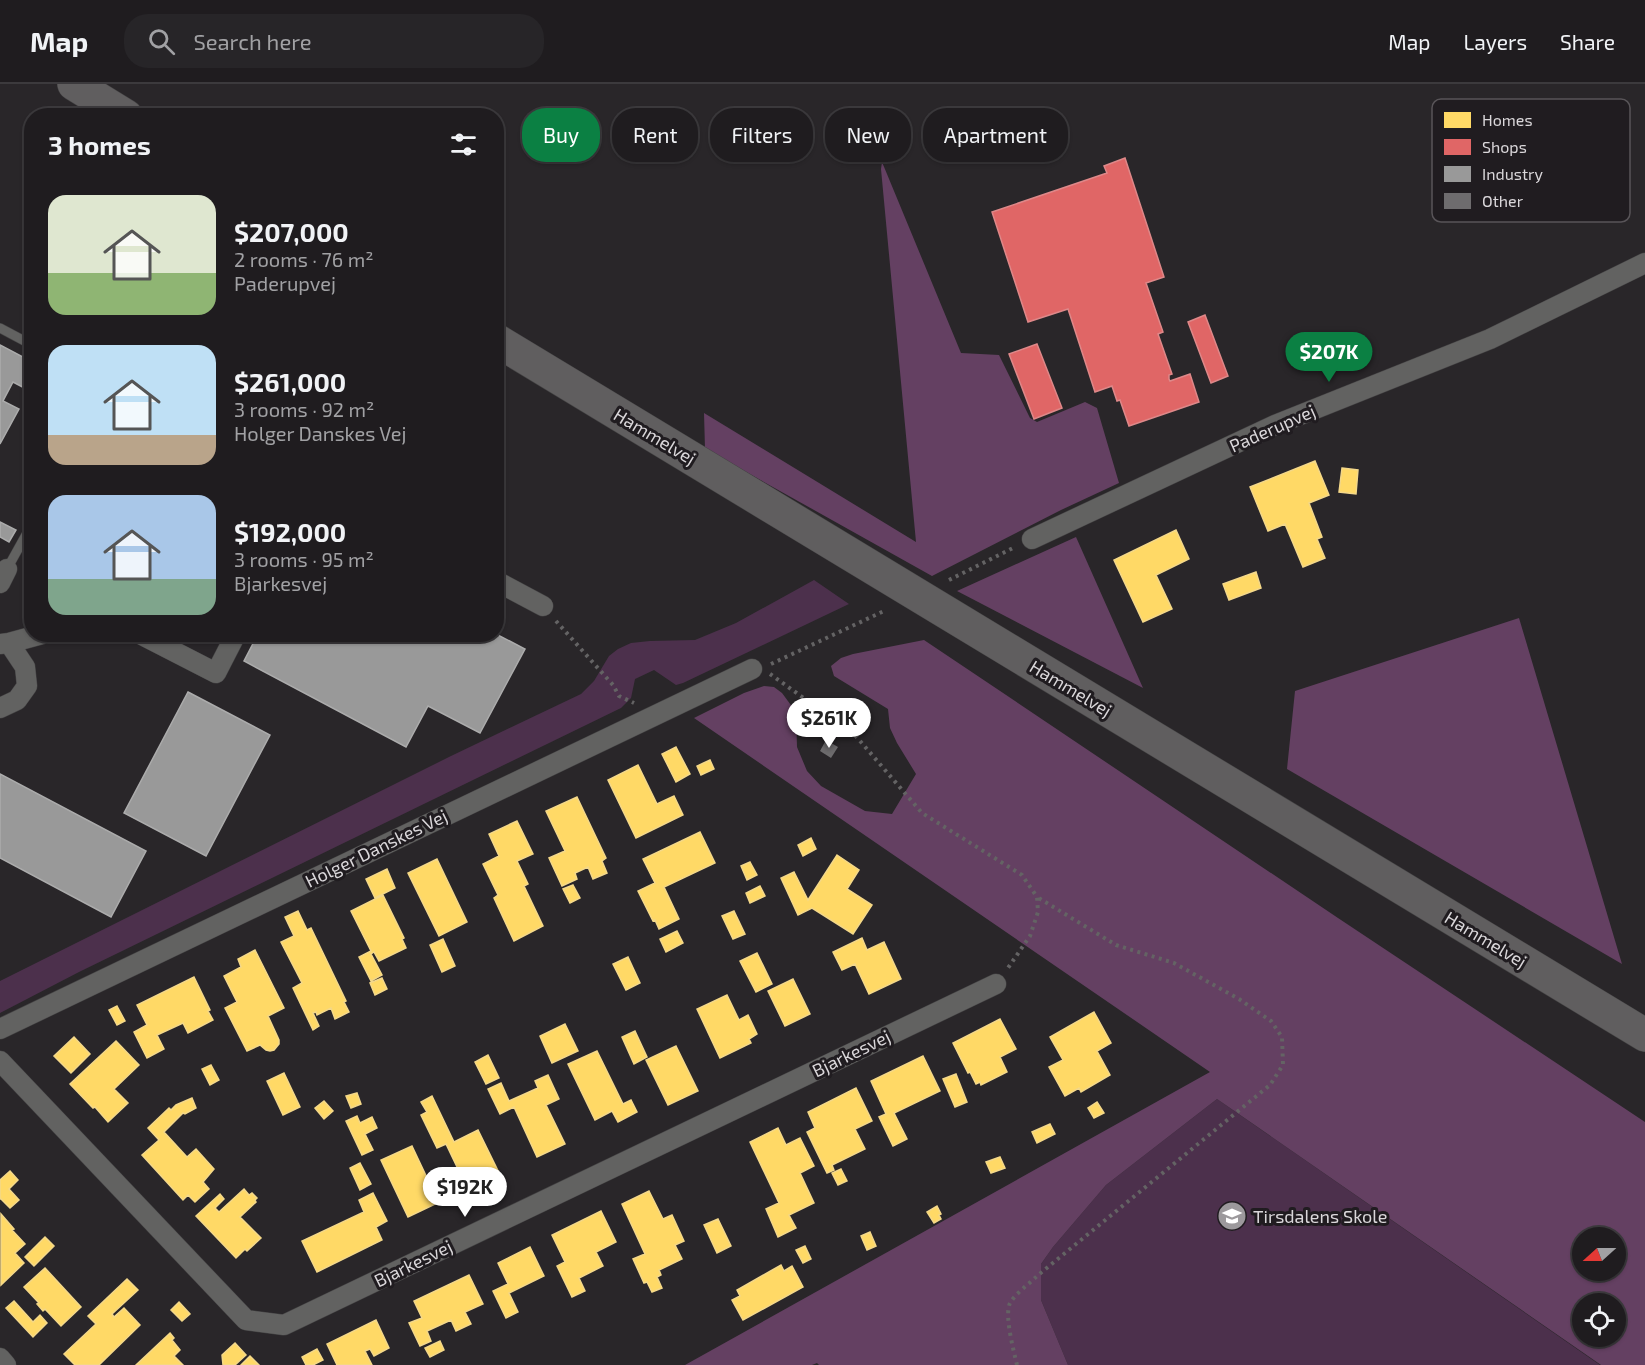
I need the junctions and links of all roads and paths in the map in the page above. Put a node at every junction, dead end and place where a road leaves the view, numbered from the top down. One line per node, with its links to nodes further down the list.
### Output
1 (74, 84): 2 (highway)
2 (113, 108)
3 (1645, 264): 8 (street, Paderupvej)
4 (0, 328): 5 (lane)
5 (24, 341)
6 (504, 345): 24 (highway, Hammelvej)
7 (24, 539): 9 (lane)
8 (1032, 539): 10 (path)
9 (4, 576)
10 (949, 580)
11 (504, 584): 12 (street)
12 (543, 606): 20 (path)
13 (884, 612): 18 (path)
14 (24, 639): 17 (street)
15 (156, 642): 16 (street)
16 (232, 642)
17 (5, 644): 19 (street)
18 (757, 668): 20 (street, Holger Danskes Vej); 21 (path)
19 (0, 708)
20 (652, 716): 23 (street, Holger Danskes Vej)
21 (1037, 897): 22 (path); 28 (path)
22 (996, 984): 25 (street, Bjarkesvej)
23 (0, 1029)
24 (1645, 1035)
25 (0, 1061)
26 (0, 1358): 27 (street)
27 (6, 1365)
28 (1017, 1365)

